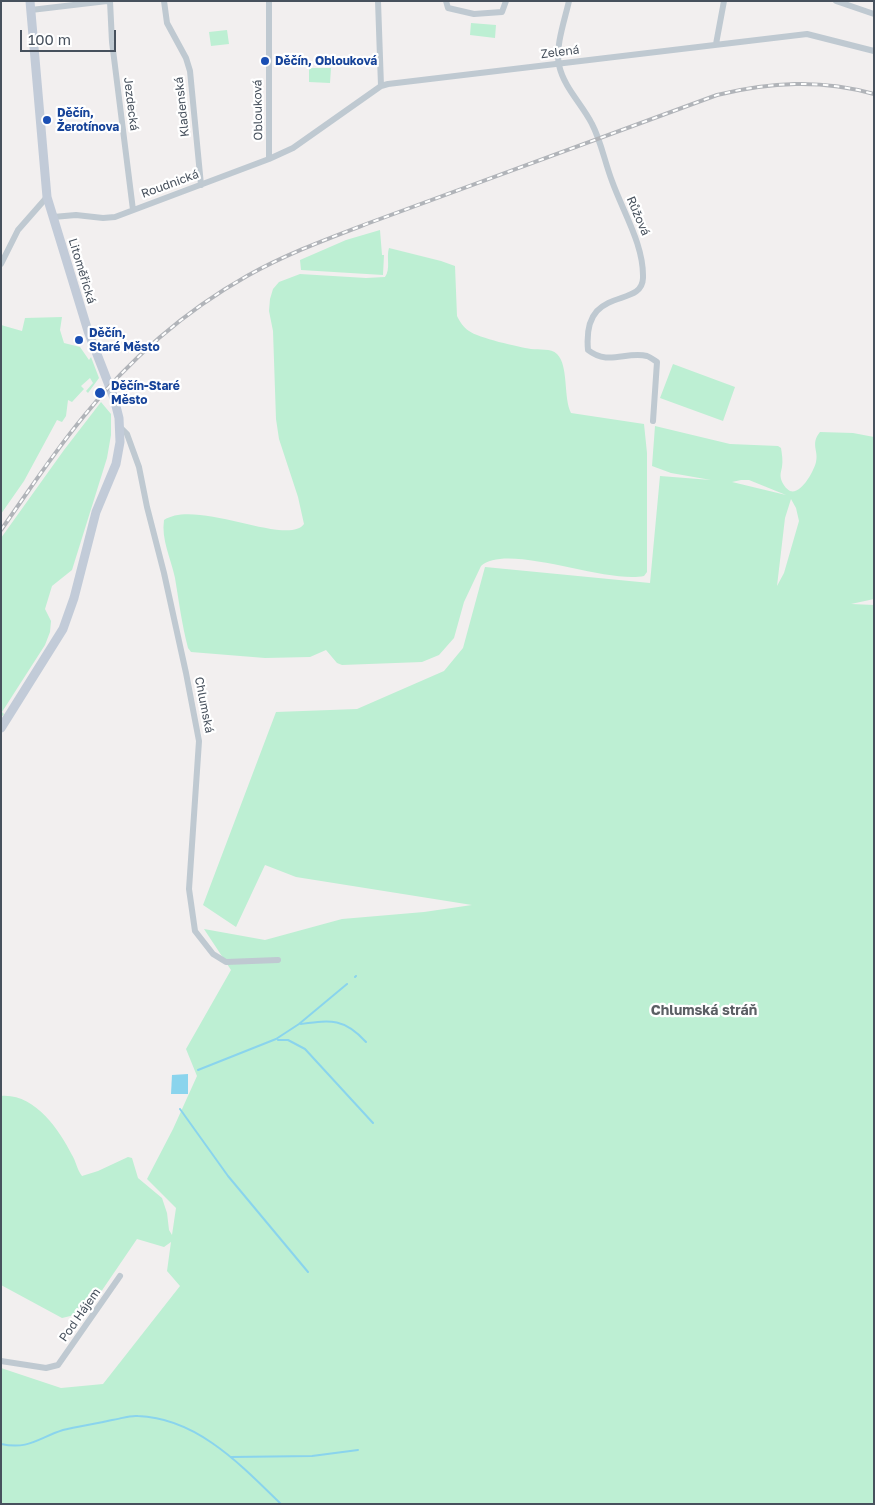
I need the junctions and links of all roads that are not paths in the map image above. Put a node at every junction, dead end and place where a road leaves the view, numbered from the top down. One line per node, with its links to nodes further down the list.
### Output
1 (109, 1): 10 (street); 19 (street, Jezdecká)
2 (164, 1): 17 (street, Kladenská)
3 (269, 1): 16 (street, Oblouková)
4 (378, 1): 15 (street)
5 (446, 1): 6 (street)
6 (506, 1)
7 (569, 1): 14 (street, Růžová)
8 (724, 1): 12 (street)
9 (836, 1): 11 (street)
10 (30, 6): 18 (main road, Litoměřická)
11 (874, 14)
12 (716, 44): 13 (street, Zelená); 14 (street, Zelená)
13 (874, 51)
14 (558, 64): 15 (street, Zelená); 22 (street, Růžová)
15 (381, 86): 16 (street, Zelená)
16 (269, 159): 17 (street, Roudnická)
17 (201, 185): 19 (street, Roudnická)
18 (48, 197): 20 (main road, Litoměřická); 21 (street)
19 (133, 210): 20 (street, Roudnická)
20 (53, 217): 23 (main road, Litoměřická)
21 (1, 264)
22 (653, 421)
23 (120, 427): 24 (main road, Litoměřická); 25 (street, Chlumská)
24 (1, 728)
25 (278, 960)
26 (120, 1276): 27 (street, Pod Hájem)
27 (1, 1361)

